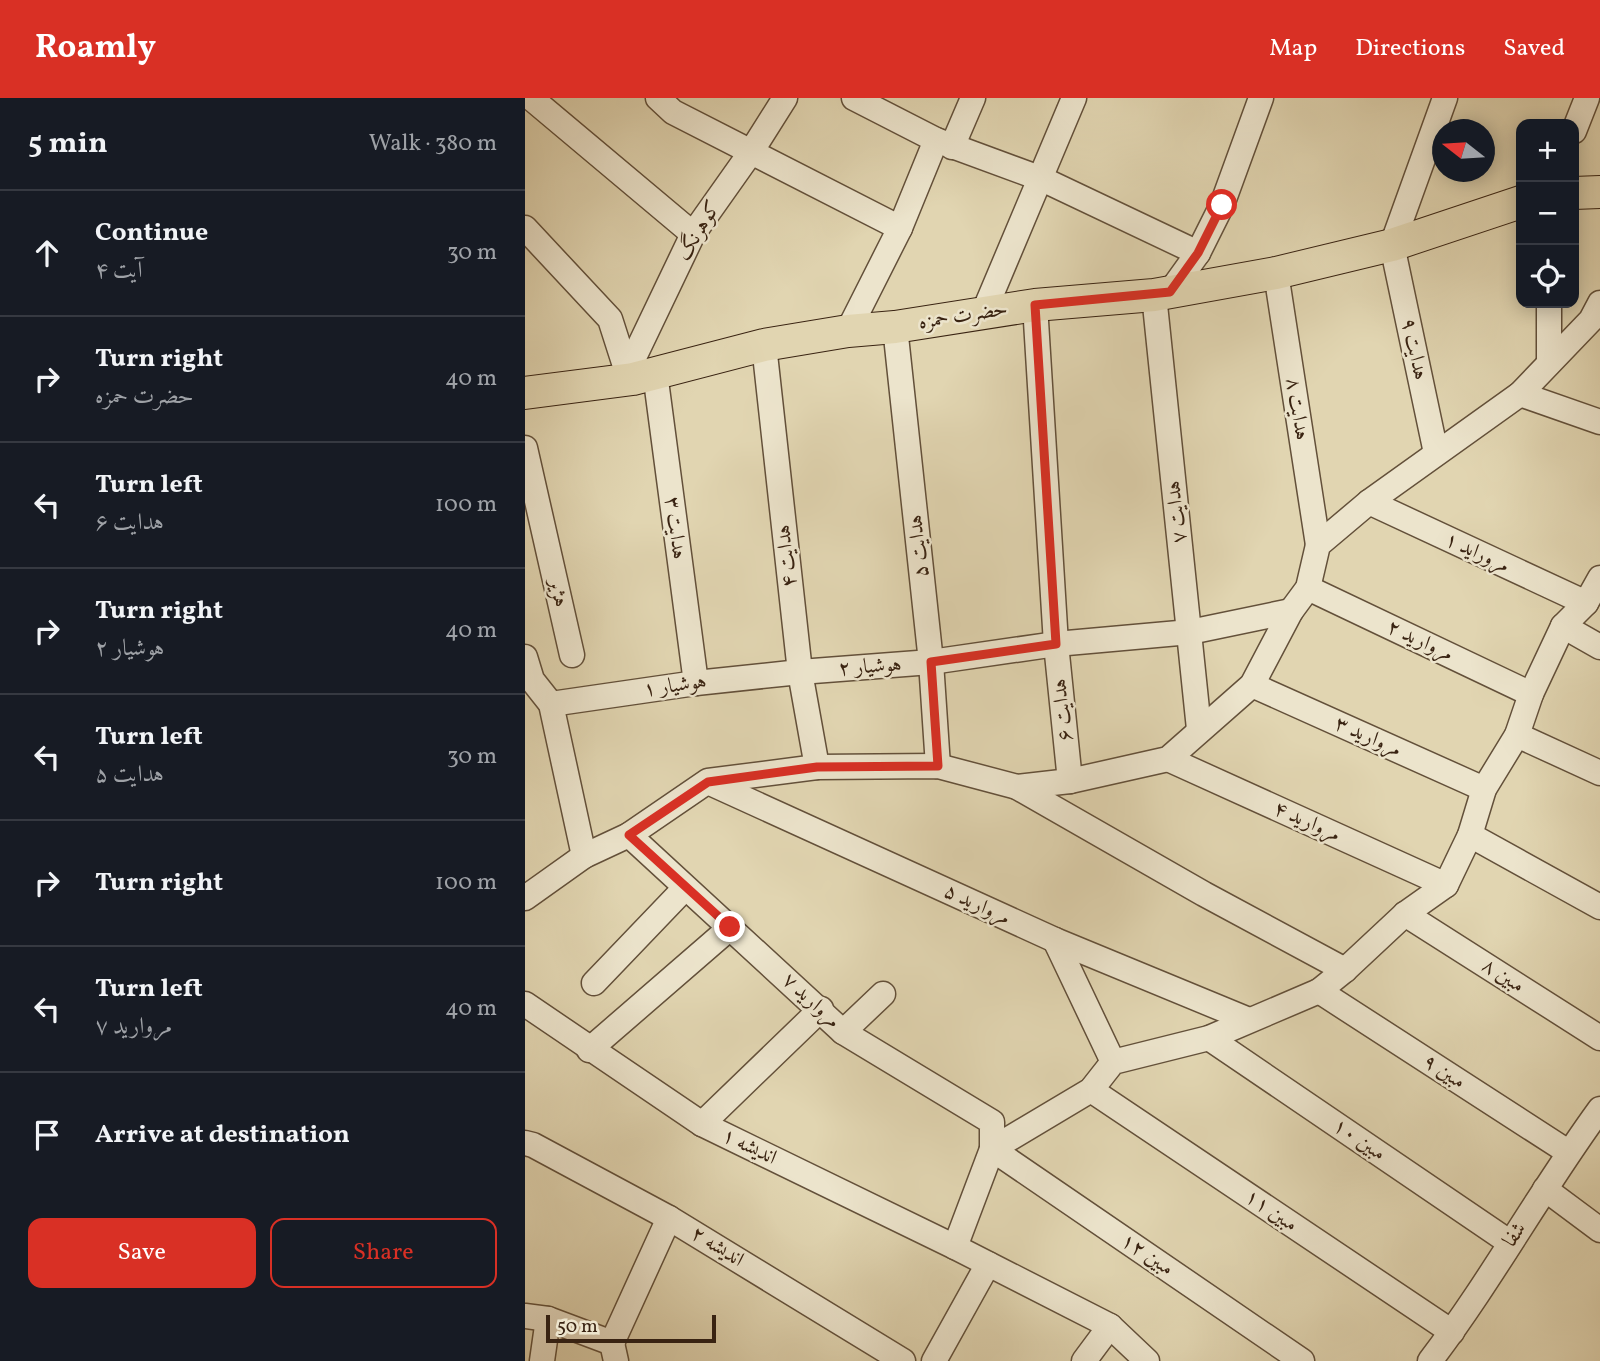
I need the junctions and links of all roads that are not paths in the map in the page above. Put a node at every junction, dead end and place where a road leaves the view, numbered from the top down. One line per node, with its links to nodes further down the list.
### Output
1 (531, 98): 20 (street)
2 (658, 98): 13 (street)
3 (785, 98): 13 (street, کوهرنگ)
4 (854, 98): 10 (street)
5 (973, 98): 12 (street)
6 (1074, 98): 14 (street)
7 (1261, 98): 22 (street)
8 (1587, 98): 11 (street)
9 (1442, 99): 21 (street)
10 (891, 106): 12 (street)
11 (1579, 119)
12 (944, 144): 14 (street); 19 (street)
13 (751, 152): 19 (street); 20 (street, کوهرنگ)
14 (1042, 179): 22 (street); 27 (street)
15 (1600, 192): 16 (main road)
16 (1579, 193)
17 (1516, 204): 21 (main road, حضرت حمزه)
18 (525, 228): 33 (street, هدایت ۳)
19 (900, 228): 30 (street)
20 (693, 234): 33 (street, کوهرنگ)
21 (1392, 245): 23 (main road, حضرت حمزه); 38 (street, هدایت ۹)
22 (1198, 253): 24 (street)
23 (1276, 273): 24 (main road, حضرت حمزه); 40 (street, هدایت ۸)
24 (1162, 294): 25 (main road, حضرت حمزه); 46 (street, هدایت ۷)
25 (1035, 305): 27 (main road, حضرت حمزه); 47 (street, هدایت ۶)
26 (1549, 308): 32 (street)
27 (983, 314): 29 (main road, حضرت حمزه)
28 (1597, 315): 32 (street)
29 (895, 327): 30 (main road, حضرت حمزه); 50 (street, هدایت ۵)
30 (848, 331): 31 (main road, حضرت حمزه)
31 (764, 345): 33 (main road, حضرت حمزه); 52 (street, هدایت ۴)
32 (1549, 363): 35 (street)
33 (638, 375): 34 (main road, حضرت حمزه); 53 (street, هدایت ۳)
34 (525, 393)
35 (1520, 394): 36 (street); 38 (street)
36 (1600, 422)
37 (525, 448): 49 (street, هژیر)
38 (1436, 453): 39 (street)
39 (1369, 502): 40 (street); 43 (street, مروراید ۱)
40 (1318, 545): 42 (street)
41 (1600, 578): 43 (street)
42 (1308, 588): 44 (street); 55 (street, مروارید ۲)
43 (1586, 603): 45 (street)
44 (1291, 611): 46 (street, هوشیار ۲); 54 (street)
45 (1563, 626): 48 (street); 55 (street)
46 (1190, 632): 47 (street, هوشیار ۲); 57 (street, هدایت ۷)
47 (1056, 644): 50 (street, هوشیار ۲); 63 (street, هدایت ۶)
48 (1600, 647)
49 (572, 655)
50 (931, 662): 52 (street, هوشیار ۲); 60 (street, هدایت ۵)
51 (527, 672): 56 (street)
52 (800, 672): 53 (street, هوشیار ۱); 61 (street, هدایت ۴)
53 (696, 683): 56 (street, هوشیار ۱)
54 (1252, 685): 57 (street); 66 (street, مروارید ۳)
55 (1531, 694): 58 (street)
56 (551, 704): 69 (street)
57 (1199, 730): 59 (street)
58 (1517, 735): 62 (street); 66 (street)
59 (1168, 759): 63 (street); 70 (street, مروارید ۴)
60 (938, 766): 61 (street); 65 (street)
61 (817, 767): 64 (street)
62 (1600, 774)
63 (1070, 780): 65 (street)
64 (708, 782): 67 (street); 76 (street, مروارید ۵)
65 (1017, 786): 77 (street)
66 (1484, 789): 68 (street)
67 (629, 835): 69 (street); 71 (street, مروارید ۷)
68 (1470, 835): 70 (street); 73 (street)
69 (584, 856): 72 (street)
70 (1446, 886): 74 (street)
71 (685, 888): 75 (street, مروارید ۷); 78 (street)
72 (525, 898)
73 (1600, 907)
74 (1405, 914): 77 (street); 86 (street, مبین ۸)
75 (730, 927): 82 (street, مروارید ۷); 87 (street)
76 (1055, 940): 83 (street, مروارید ۵); 88 (street)
77 (1345, 970): 79 (street)
78 (594, 983)
79 (1319, 991): 83 (street); 94 (street, مبین ۹)
80 (883, 994): 84 (street)
81 (525, 1004): 87 (street, اندیشه ۱)
82 (821, 1009): 84 (street, مروارید ۷); 91 (street)
83 (1249, 1020): 85 (street)
84 (843, 1032): 92 (street, مروارید ۷)
85 (1209, 1038): 88 (street); 98 (street, مبین ۱۰)
86 (1600, 1038)
87 (589, 1050): 91 (street, اندیشه ۱)
88 (1113, 1062): 89 (street)
89 (1091, 1090): 92 (street); 103 (street, مبین ۱۱)
90 (1600, 1109): 94 (street, شفا)
91 (702, 1124): 99 (street, اندیشه ۱)
92 (992, 1149): 99 (street); 110 (street, مبین ۱۲)
93 (528, 1150): 96 (street, اندیشه ۲)
94 (1568, 1152): 95 (street, شفا)
95 (1545, 1189): 97 (street); 98 (street, شفا)
96 (669, 1218): 104 (street); 106 (street, اندیشه ۲)
97 (1600, 1230)
98 (1510, 1242): 103 (street, شفا)
99 (955, 1247): 100 (street, اندیشه ۱)
100 (988, 1264): 102 (street, اندیشه ۱); 107 (street)
101 (536, 1318): 104 (street); 105 (street)
102 (1110, 1326): 108 (street); 109 (street, اندیشه ۱)
103 (1452, 1332): 111 (street, شفا)
104 (614, 1352)
105 (542, 1361)
106 (903, 1361)
107 (934, 1361)
108 (1084, 1361)
109 (1147, 1361)
110 (1302, 1361)
111 (1430, 1361)

